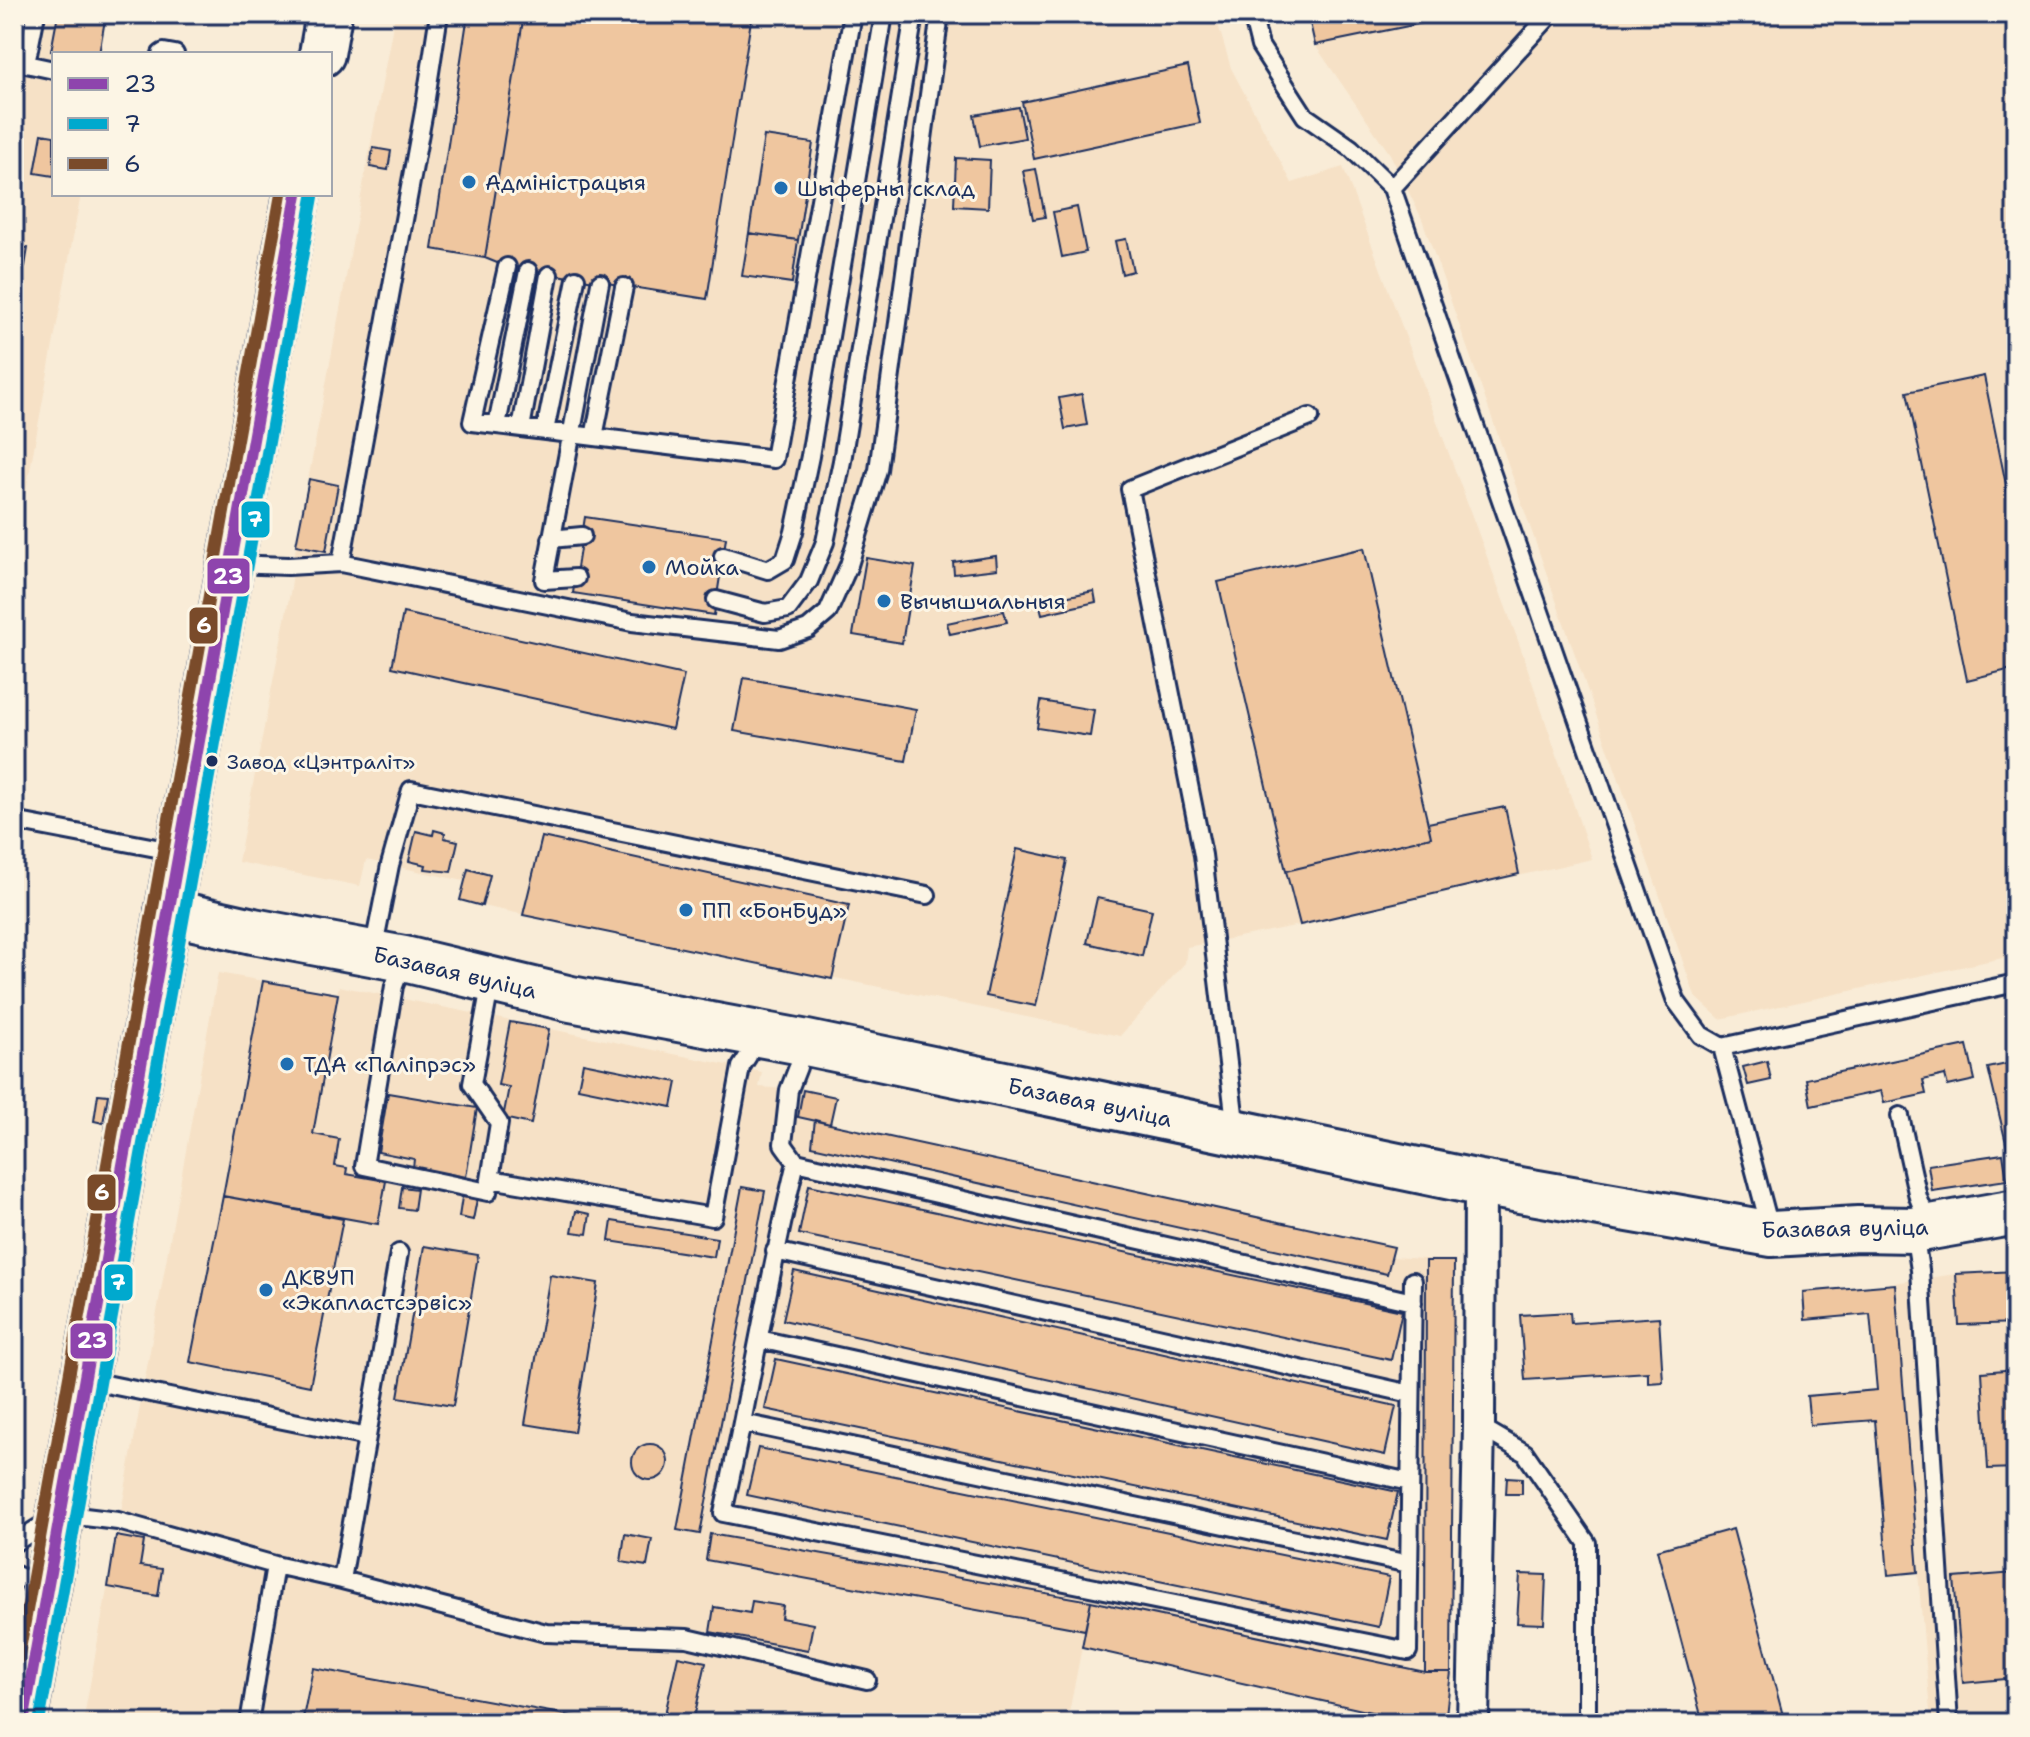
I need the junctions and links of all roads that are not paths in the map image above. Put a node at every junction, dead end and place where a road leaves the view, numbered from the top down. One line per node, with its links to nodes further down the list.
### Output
1 (36, 14): 11 (lane)
2 (329, 14): 10 (street)
3 (439, 14): 29 (lane)
4 (853, 14): 25 (lane)
5 (884, 14): 28 (lane)
6 (914, 14): 32 (lane)
7 (940, 14): 29 (lane)
8 (1252, 14): 12 (lane)
9 (1551, 14): 12 (lane)
10 (322, 52)
11 (52, 70)
12 (1392, 188): 42 (lane)
13 (297, 196): 30 (street)
14 (507, 267): 21 (lane)
15 (528, 271): 21 (lane)
16 (549, 275): 22 (lane)
17 (576, 279): 23 (lane)
18 (600, 283): 24 (lane)
19 (624, 287): 25 (lane)
20 (1310, 417): 44 (lane)
21 (497, 425): 22 (lane)
22 (521, 428): 23 (lane)
23 (545, 431): 24 (lane)
24 (570, 434): 25 (lane); 27 (lane)
25 (594, 437)
26 (582, 536): 27 (lane)
27 (551, 539): 31 (lane)
28 (723, 556)
29 (341, 563): 30 (lane)
30 (233, 564): 34 (street)
31 (576, 578)
32 (716, 600)
33 (14, 821): 34 (lane)
34 (179, 852): 36 (street)
35 (927, 895): 37 (lane)
36 (168, 912): 37 (street, Базавая вуліца); 56 (street)
37 (388, 956): 38 (street, Базавая вуліца); 46 (lane)
38 (491, 981): 40 (street, Базавая вуліца); 46 (lane)
39 (2016, 983): 42 (lane)
40 (752, 1033): 41 (street, Базавая вуліца); 46 (lane)
41 (802, 1042): 44 (street, Базавая вуліца); 45 (lane)
42 (1722, 1047): 50 (lane)
43 (1900, 1116): 49 (lane)
44 (1236, 1132): 47 (street, Базавая вуліца)
45 (796, 1162): 51 (lane); 54 (lane)
46 (490, 1179)
47 (1480, 1183): 50 (street, Базавая вуліца); 59 (street)
48 (2016, 1212): 49 (street, Базавая вуліца)
49 (1922, 1229): 50 (street, Базавая вуліца); 74 (lane)
50 (1772, 1234)
51 (775, 1251): 55 (lane); 57 (lane)
52 (399, 1253): 60 (lane)
53 (1413, 1281): 54 (lane)
54 (1413, 1302): 57 (lane)
55 (759, 1339): 58 (lane); 61 (lane)
56 (84, 1380): 60 (lane); 62 (street)
57 (1411, 1394): 61 (lane)
58 (743, 1423): 64 (lane); 64 (lane)
59 (1479, 1426): 72 (street); 73 (lane)
60 (367, 1437): 67 (lane)
61 (1410, 1482): 64 (lane)
62 (60, 1514): 63 (lane); 65 (lane); 68 (street)
63 (14, 1543)
64 (1409, 1564)
65 (275, 1565): 67 (lane); 71 (lane)
66 (14, 1574): 68 (lane)
67 (342, 1580): 69 (lane)
68 (44, 1607): 70 (street)
69 (867, 1680)
70 (23, 1723)
71 (249, 1723)
72 (1473, 1723)
73 (1587, 1723)
74 (1949, 1723)

